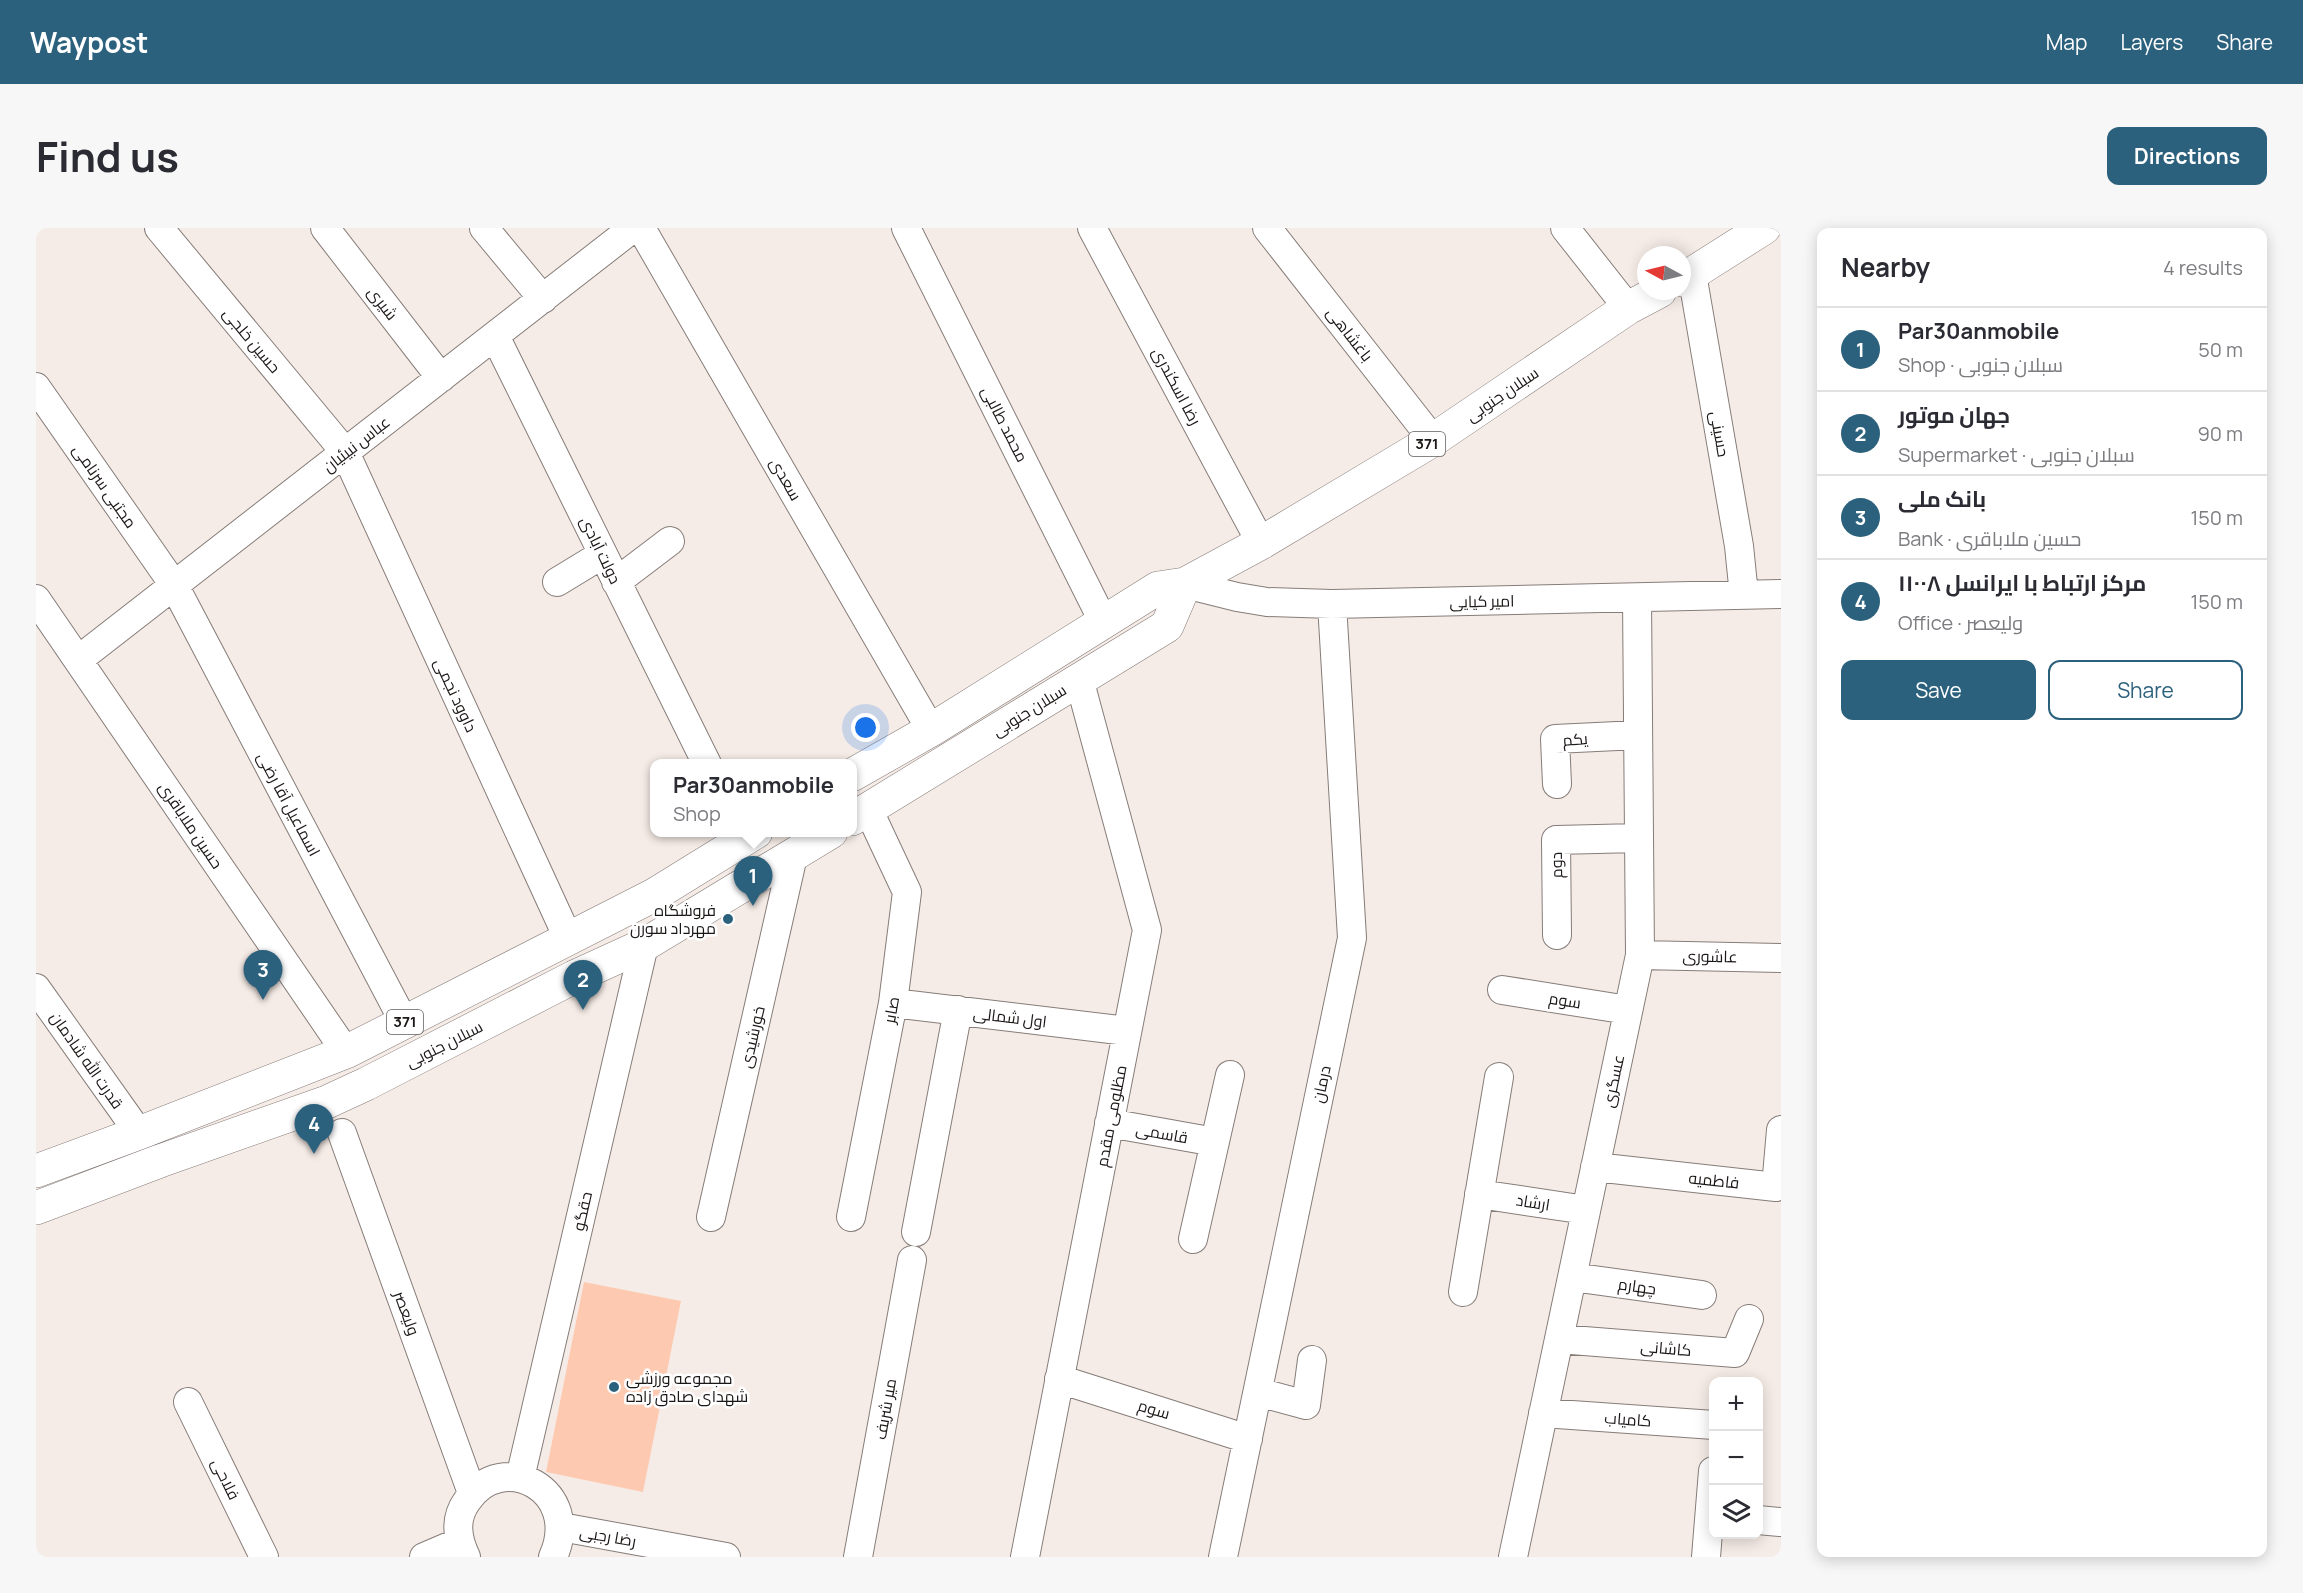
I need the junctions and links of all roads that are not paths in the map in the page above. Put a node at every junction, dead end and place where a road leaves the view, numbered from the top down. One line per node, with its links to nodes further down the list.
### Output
1 (159, 228): 20 (street, حسین خلجی)
2 (325, 228): 17 (street, شیری)
3 (484, 228): 13 (street)
4 (633, 228): 13 (street, عباس نبیئیان)
5 (641, 228): 36 (street, سعدی)
6 (906, 228): 33 (street, محمد طالبی)
7 (1092, 228): 22 (street, رضا اسکندری)
8 (1267, 228): 19 (street, باغشاهی)
9 (1565, 228): 15 (street)
10 (1764, 228): 11 (main road)
11 (1691, 274)
12 (1691, 298): 29 (street, حسینی)
13 (543, 299): 16 (street, عباس نبیئیان)
14 (1643, 300): 15 (main road, سبلان جنوبی / 371)
15 (1628, 308): 19 (main road, سبلان جنوبی / 371)
16 (495, 336): 17 (street, عباس نبیئیان); 23 (street, دولت آبادی)
17 (441, 378): 20 (street, عباس نبیئیان)
18 (36, 387): 27 (street, مجتبی سرنامی)
19 (1433, 440): 22 (main road, سبلان جنوبی / 371)
20 (345, 452): 27 (street, عباس نبیئیان); 48 (street, داوود نجمی)
21 (670, 541): 25 (street)
22 (1261, 543): 26 (main road, سبلان جنوبی / 371)
23 (603, 554): 24 (street); 25 (street, دولت آبادی)
24 (557, 582)
25 (616, 582): 38 (street, دولت آبادی)
26 (1185, 584): 32 (street, امیر کیایی); 33 (main road, سبلان جنوبی / 371); 35 (main road, سبلان جنوبی)
27 (174, 585): 34 (street, عباس نبیئیان); 58 (street, اسماعیل آقا رضی)
28 (1781, 594): 29 (street, امیر کیایی)
29 (1744, 595): 30 (street, امیر کیایی)
30 (1637, 598): 32 (street, امیر کیایی); 37 (street, عسگری)
31 (36, 599): 34 (street, حسین ملاباقری)
32 (1332, 604): 86 (street, درمان)
33 (1104, 621): 36 (main road, سبلان جنوبی / 371)
34 (78, 660): 60 (street, حسین ملاباقری)
35 (1079, 678): 39 (main road, سبلان جنوبی); 59 (street, مظلومی مقدم)
36 (931, 730): 39 (main road); 40 (main road, سبلان جنوبی / 371)
37 (1638, 735): 41 (street, یکم); 45 (street, عسگری)
38 (704, 759)
39 (946, 761): 42 (main road, سبلان جنوبی)
40 (857, 772)
41 (1557, 784)
42 (860, 814): 55 (street, صابر)
43 (744, 837): 48 (main road, 371)
44 (823, 837): 46 (main road, سبلان جنوبی)
45 (1638, 837): 47 (street, دوم); 50 (street, عسگری)
46 (793, 856): 49 (main road, سبلان جنوبی); 74 (street, خورشیدی)
47 (1557, 935)
48 (563, 941): 52 (main road); 58 (main road, 371)
49 (644, 945): 52 (main road, سبلان جنوبی); 91 (street, حقگو)
50 (1640, 955): 51 (street, عاشوری); 57 (street, عسگری)
51 (1781, 958)
52 (573, 976): 63 (main road, سبلان جنوبی)
53 (36, 987): 66 (street, قدرت الله شادمان)
54 (1502, 990): 57 (street, سوم)
55 (893, 1003): 56 (street, اول شمالی); 75 (street, صابر)
56 (958, 1010): 59 (street, اول شمالی); 76 (street)
57 (1628, 1010): 69 (street, عسگری)
58 (404, 1023): 60 (main road, 371)
59 (1127, 1031): 64 (street, مظلومی مقدم)
60 (346, 1052): 63 (main road); 66 (main road, 371)
61 (1230, 1075): 68 (street)
62 (1499, 1077): 71 (street)
63 (366, 1084): 72 (main road, سبلان جنوبی)
64 (1109, 1123): 68 (street, قاسمی); 85 (street, مظلومی مقدم)
65 (1781, 1130): 69 (street, فاطمیه)
66 (139, 1133): 70 (main road, 371)
67 (342, 1133): 92 (street, ولیعصر)
68 (1215, 1142): 77 (street)
69 (1595, 1167): 73 (street, عسگری)
70 (36, 1171)
71 (1479, 1194): 73 (street, ارشاد); 80 (street)
72 (36, 1208)
73 (1586, 1210): 79 (street, عسگری)
74 (711, 1217)
75 (851, 1217)
76 (916, 1232)
77 (1193, 1239)
78 (912, 1260): 102 (street, میر شریف)
79 (1572, 1277): 81 (street, چهارم); 83 (street, عسگری)
80 (1463, 1292)
81 (1702, 1295)
82 (1749, 1319): 83 (street, کاشانی)
83 (1559, 1339): 88 (street, عسگری)
84 (1312, 1360): 86 (street)
85 (1059, 1379): 90 (street, سوم); 103 (street, مظلومی مقدم)
86 (1258, 1392): 90 (street, درمان)
87 (189, 1402): 98 (street, فلاحی)
88 (1543, 1413): 89 (street, کامیاب); 105 (street, عسگری)
89 (1709, 1425)
90 (1248, 1438): 104 (street, درمان)
91 (520, 1478): 92 (street); 95 (street)
92 (472, 1493): 97 (street)
93 (1763, 1520): 94 (street)
94 (1780, 1522)
95 (561, 1527): 100 (street); 101 (street, رضا رجبی)
96 (1709, 1536): 106 (street)
97 (462, 1549): 99 (street)
98 (264, 1557)
99 (424, 1557)
100 (553, 1557)
101 (726, 1557)
102 (858, 1557)
103 (1025, 1557)
104 (1224, 1557)
105 (1513, 1557)
106 (1706, 1557)

